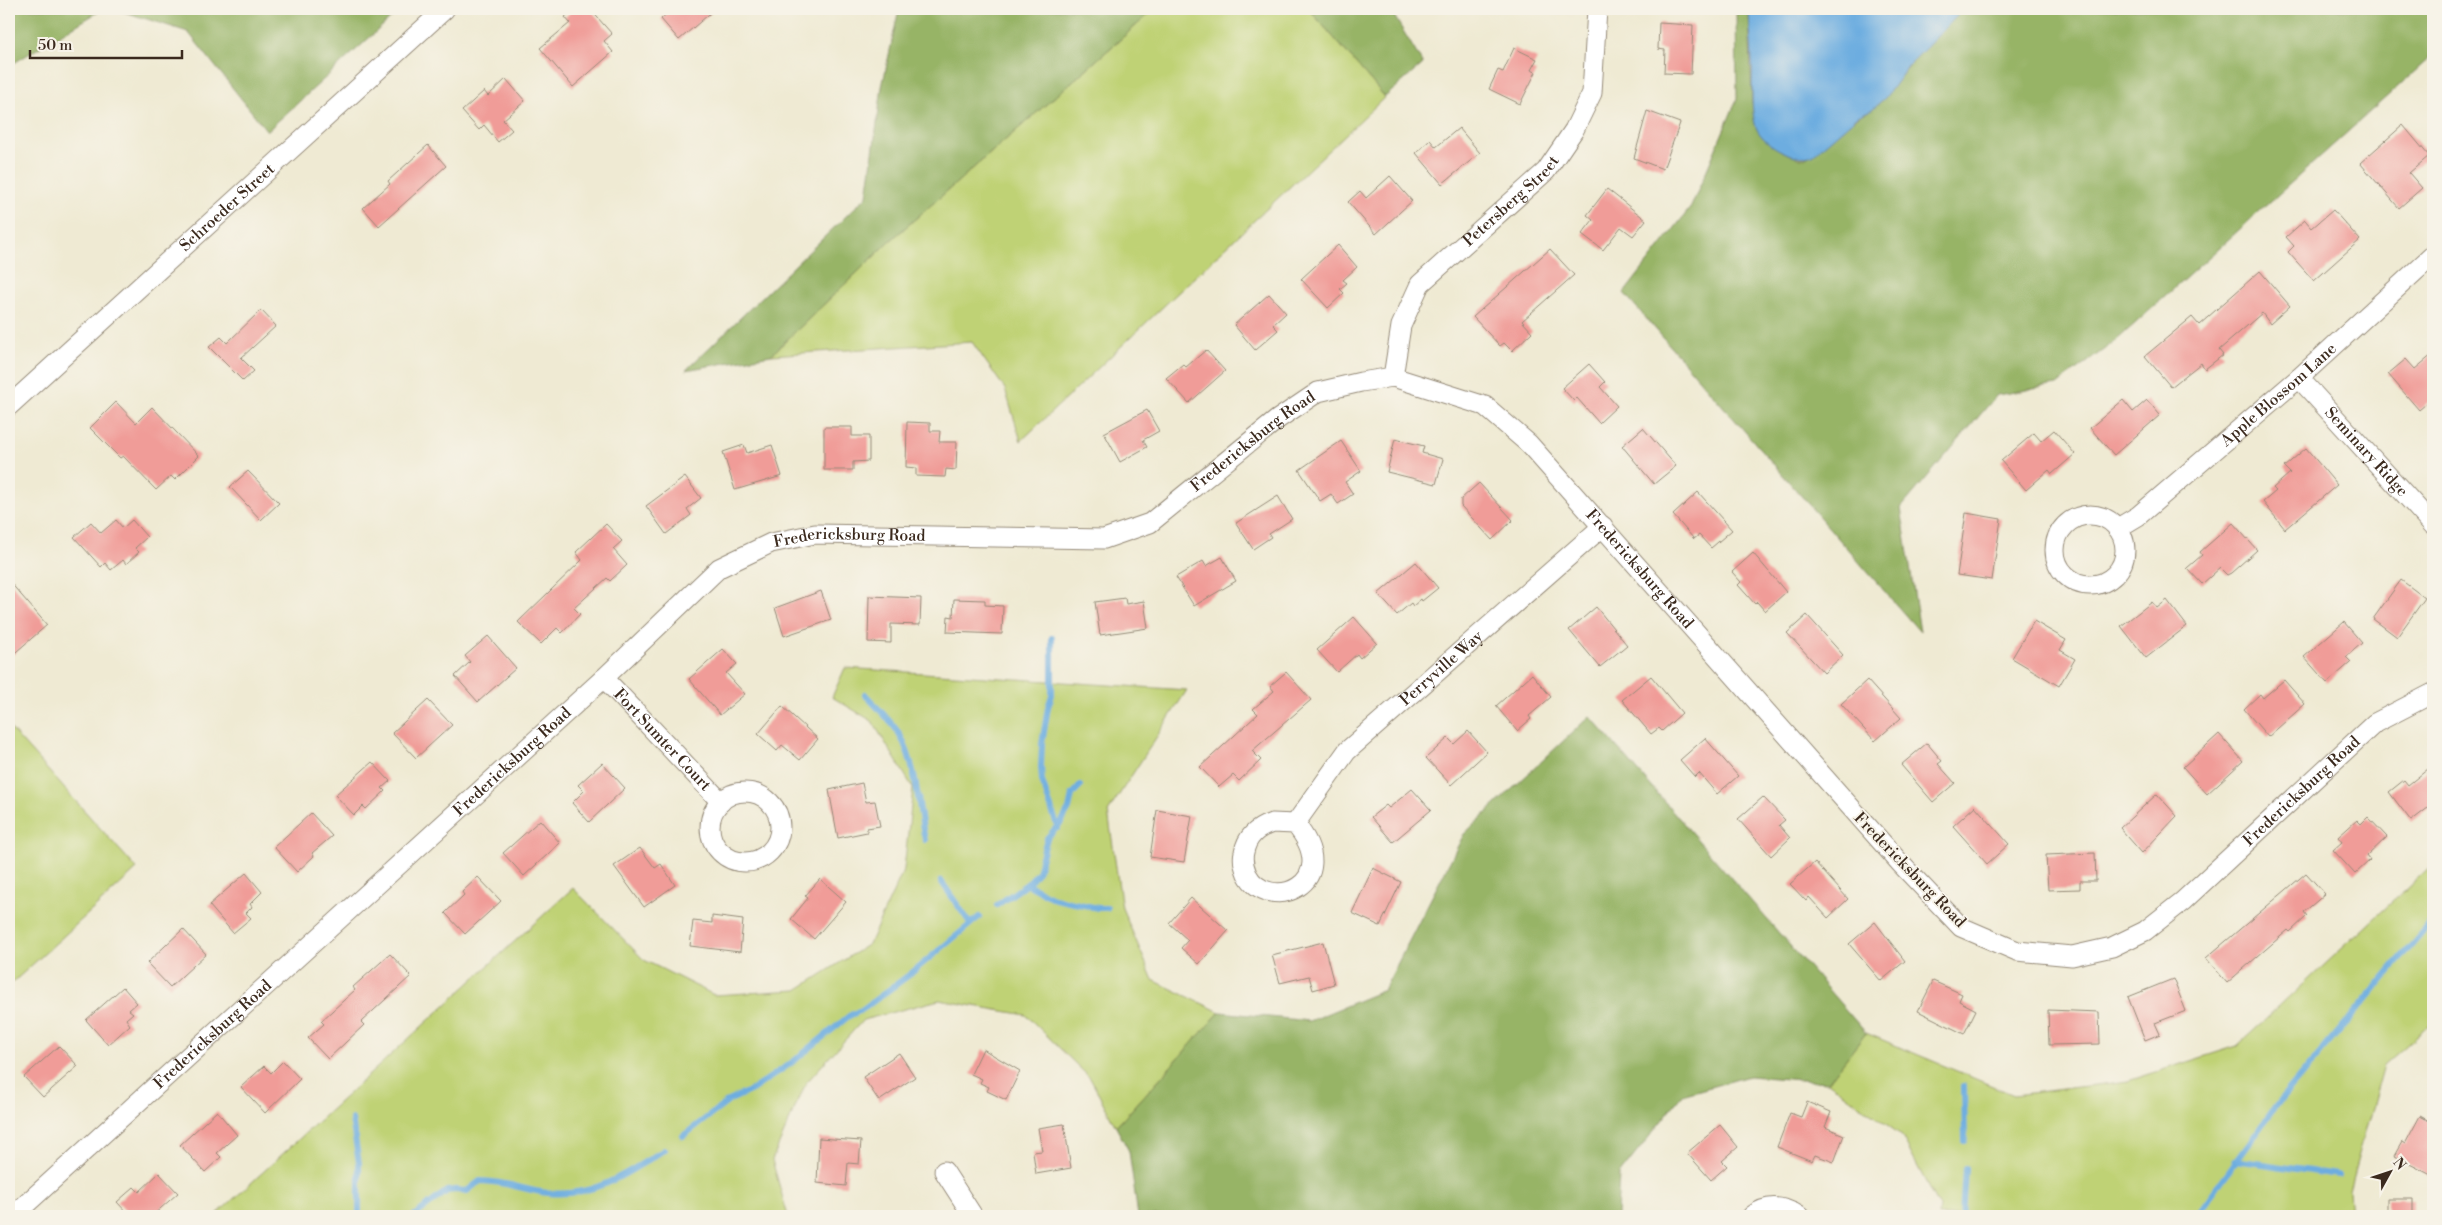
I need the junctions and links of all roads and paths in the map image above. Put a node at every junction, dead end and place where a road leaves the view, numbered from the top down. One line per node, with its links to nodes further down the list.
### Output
1 (444, 9): 6 (street, Schroeder Street)
2 (1597, 9): 4 (street, Petersberg Street)
3 (2433, 255): 5 (street, Apple Blossom Lane)
4 (1393, 377): 8 (street, Fredericksburg Road); 10 (street, Fredericksburg Road)
5 (2299, 378): 7 (street, Seminary Ridge); 9 (street, Apple Blossom Lane)
6 (9, 406)
7 (2433, 525)
8 (1603, 526): 11 (street, Fredericksburg Road); 13 (street, Perryville Way)
9 (2118, 528)
10 (604, 678): 12 (street, Fort Sumter Court); 15 (street, Fredericksburg Road)
11 (2433, 693)
12 (721, 802)
13 (1295, 824)
14 (944, 1171): 16 (street)
15 (12, 1216)
16 (973, 1216)
17 (1752, 1216): 18 (street)
18 (1798, 1216)

